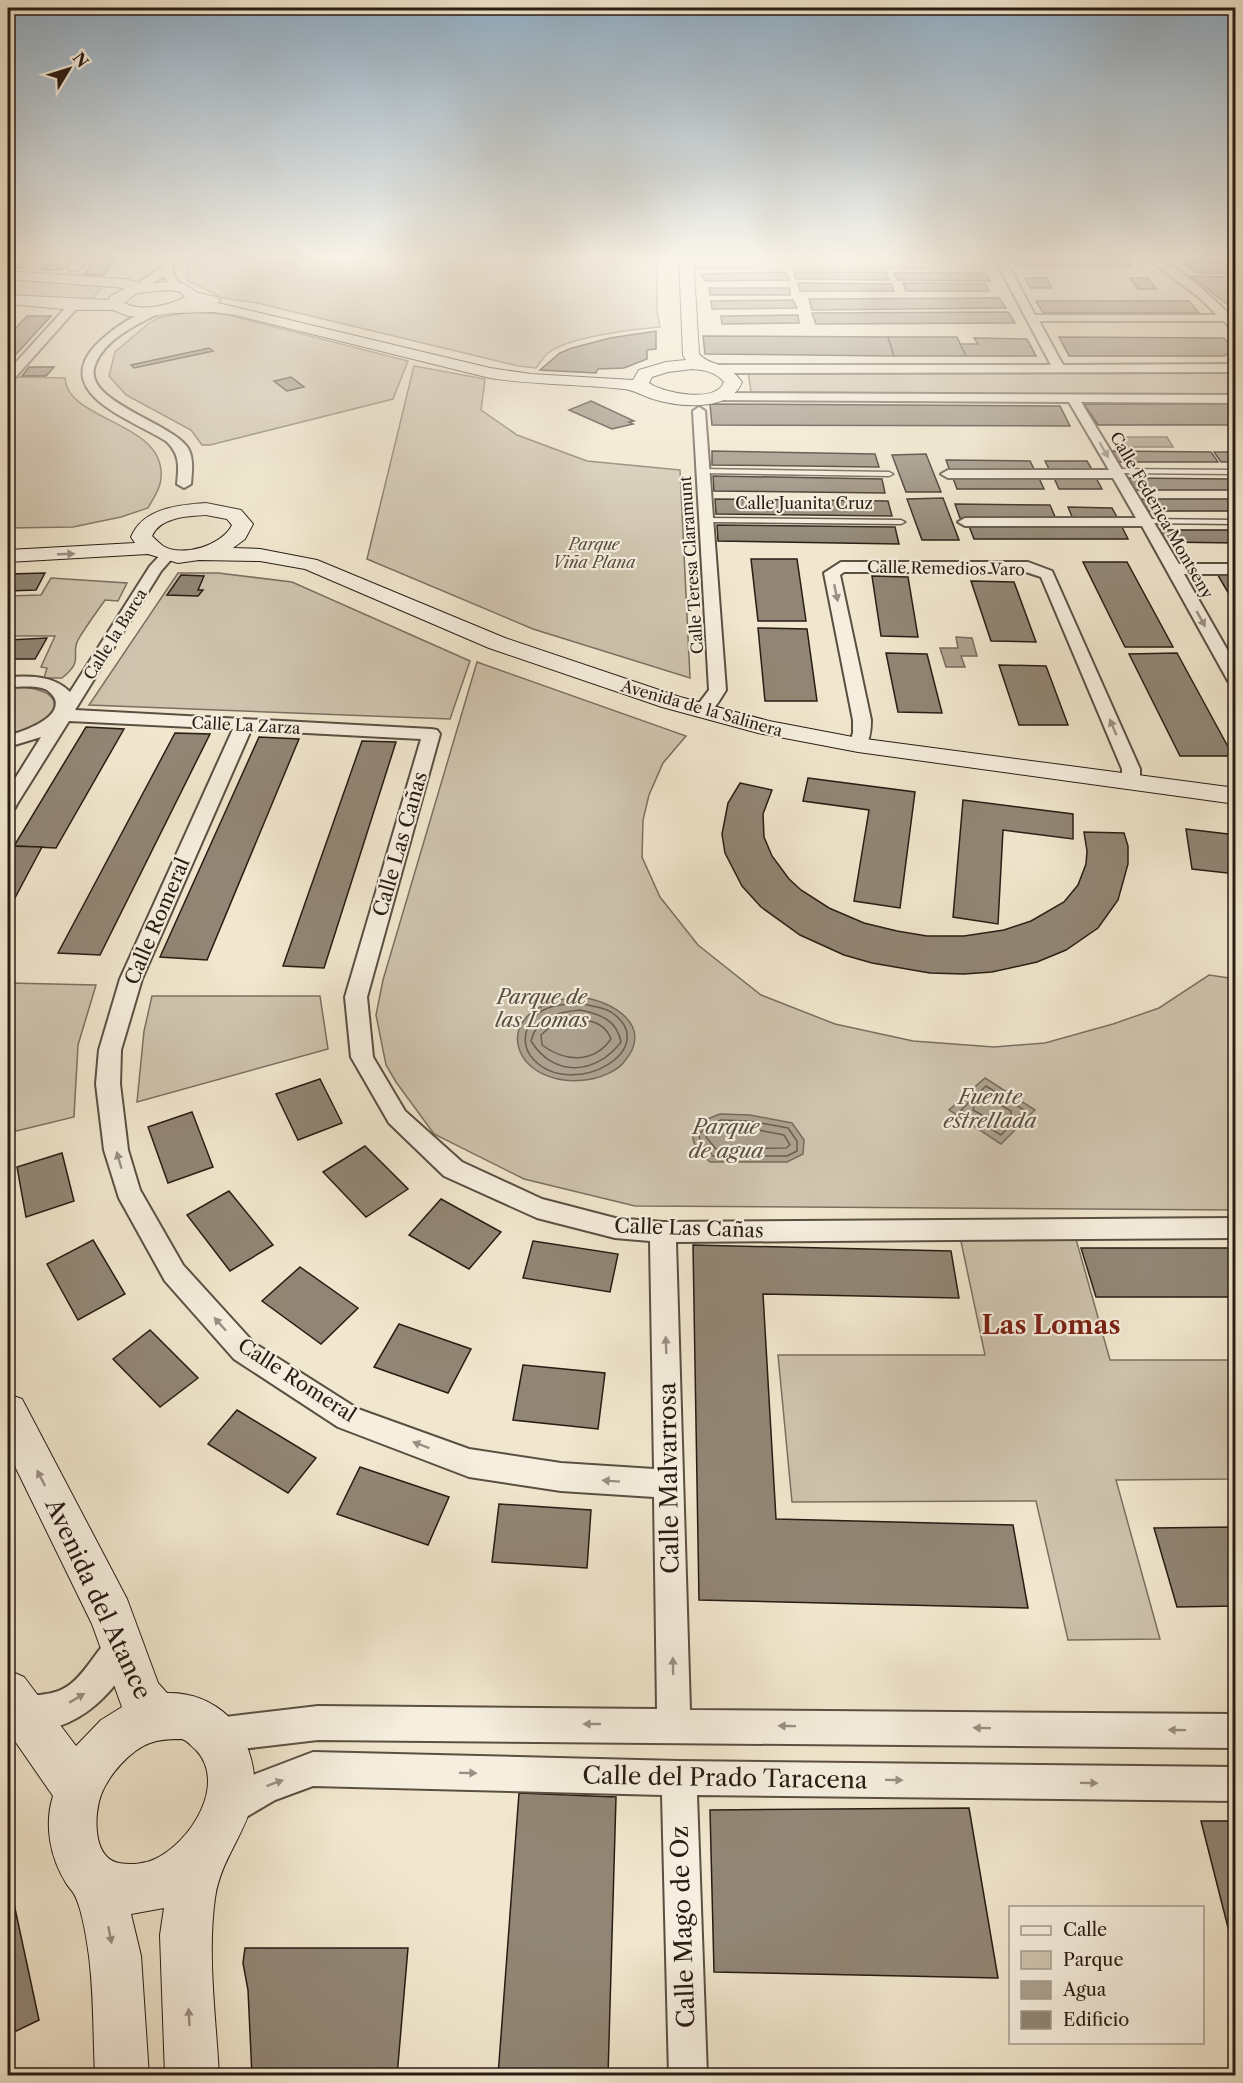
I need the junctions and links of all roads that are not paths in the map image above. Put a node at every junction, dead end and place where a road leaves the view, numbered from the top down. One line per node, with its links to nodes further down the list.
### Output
1 (30, 353): 13 (street)
2 (94, 353): 23 (street)
3 (407, 353): 14 (street)
4 (436, 353): 14 (street)
5 (678, 353): 9 (street)
6 (692, 353): 8 (street)
7 (1051, 353): 10 (street)
8 (699, 364): 9 (street); 12 (street)
9 (672, 365): 14 (street)
10 (1058, 367): 11 (street); 12 (street)
11 (1236, 368)
12 (718, 369): 17 (street)
13 (8, 378)
14 (643, 380): 17 (street)
15 (1236, 399): 16 (street)
16 (1074, 400): 17 (street); 20 (street, Calle Federica Montseny, one-way to 20)
17 (709, 402): 18 (street, Calle Teresa Claramunt)
18 (702, 471): 21 (lane); 26 (street, Calle Teresa Claramunt)
19 (1236, 472): 20 (lane)
20 (1117, 473): 22 (street); 29 (street, Calle Federica Montseny)
21 (889, 474)
22 (948, 474)
23 (184, 484): 24 (street); 25 (street)
24 (206, 509): 25 (street); 32 (street)
25 (157, 520): 31 (street); 33 (street)
26 (706, 520): 27 (lane, Calle Juanita Cruz); 43 (street, Calle Teresa Claramunt)
27 (901, 522)
28 (965, 522): 29 (street)
29 (1146, 522): 30 (lane); 37 (street, Calle Federica Montseny)
30 (1236, 522)
31 (8, 537)
32 (234, 541): 34 (street); 35 (street, Avenida de la Salinera)
33 (161, 551): 34 (street, Avenida de la Salinera); 36 (street, Avenida de la Salinera, one-way to 33); 39 (street, Calle la Barca)
34 (199, 554): 35 (street, Avenida de la Salinera)
35 (260, 555): 43 (street, Avenida de la Salinera)
36 (8, 556)
37 (1174, 569): 38 (street); 40 (street, Calle Federica Montseny, one-way to 40)
38 (1236, 569)
39 (92, 672): 42 (street); 44 (street, Calle la Barca)
40 (1236, 681)
41 (8, 682): 42 (street)
42 (53, 687): 44 (street, Calle la Barca)
43 (702, 711): 48 (street, Avenida de la Salinera)
44 (62, 715): 45 (street, Calle La Zarza); 47 (street, Calle la Barca); 49 (street, Calle la Barca)
45 (244, 725): 46 (street, Calle La Zarza); 56 (street, Calle Romeral, one-way to 45)
46 (431, 734): 54 (street, Calle Las Cañas)
47 (14, 741): 49 (street)
48 (858, 745): 50 (street, Avenida de la Salinera); 50 (street, Calle Remedios Varo, one-way to 48)
49 (39, 754): 52 (street, Calle la Barca)
50 (1131, 782): 51 (street, Avenida de la Salinera)
51 (1236, 796)
52 (8, 804)
53 (1236, 1228): 54 (street, Calle Las Cañas)
54 (663, 1232): 56 (street, Calle Malvarrosa, one-way to 54)
55 (8, 1412): 57 (street, Avenida del Atance, one-way to 55)
56 (670, 1484): 60 (street, Calle Malvarrosa, one-way to 56)
57 (122, 1646): 58 (street, one-way to 57); 59 (street, Avenida del Atance)
58 (15, 1703): 65 (street)
59 (160, 1717): 62 (street); 65 (street)
60 (674, 1725): 61 (street, one-way to 60); 62 (street, one-way to 62)
61 (1236, 1731)
62 (216, 1735): 66 (street)
63 (679, 1778): 64 (street, Calle del Prado Taracena, one-way to 64); 66 (street, Calle del Prado Taracena, one-way to 63); 71 (street, Calle Mago de Oz)
64 (1236, 1784)
65 (77, 1792): 68 (street)
66 (225, 1812): 67 (street)
67 (201, 1856): 68 (street); 70 (street, one-way to 67)
68 (95, 1879): 69 (street, one-way to 69)
69 (122, 2076)
70 (192, 2076)
71 (688, 2076)

